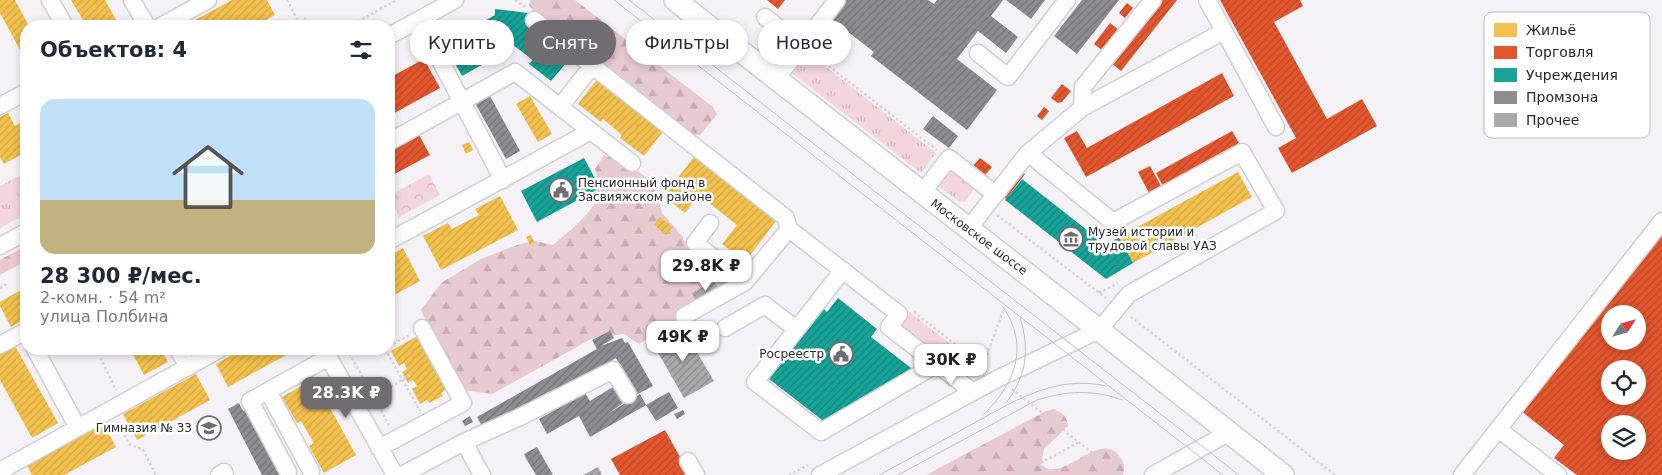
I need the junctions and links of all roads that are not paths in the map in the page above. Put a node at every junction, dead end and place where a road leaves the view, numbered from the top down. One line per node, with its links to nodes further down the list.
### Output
1 (50, 0): 11 (street)
2 (132, 0): 12 (street)
3 (208, 0): 13 (street)
4 (455, 0): 14 (street)
5 (675, 0): 24 (main road, Московское шоссе)
6 (837, 0): 16 (street)
7 (1067, 0): 20 (street)
8 (1152, 0): 29 (street)
9 (1207, 0): 18 (street)
10 (765, 17): 15 (street)
11 (62, 20)
12 (144, 20)
13 (172, 20)
14 (418, 20)
15 (769, 20)
16 (822, 20)
17 (410, 24): 19 (street)
18 (1224, 31): 29 (street); 30 (street)
19 (395, 33)
20 (978, 53)
21 (442, 65): 26 (street)
22 (787, 65): 24 (street)
23 (592, 66): 28 (street); 41 (street)
24 (776, 79): 36 (main road, Московское шоссе)
25 (20, 95): 27 (street)
26 (462, 101): 28 (street); 32 (street); 35 (street)
27 (0, 106)
28 (560, 107): 31 (street)
29 (1082, 108): 33 (street)
30 (1276, 126)
31 (591, 131): 34 (street); 35 (street)
32 (395, 139)
33 (1028, 153): 37 (street); 51 (street)
34 (632, 163)
35 (503, 180): 43 (street)
36 (922, 193): 37 (street); 40 (main road, Московское шоссе)
37 (991, 200): 40 (street)
38 (1662, 221): 65 (street)
39 (710, 223): 46 (street)
40 (968, 228): 51 (main road, Московское шоссе)
41 (788, 229): 45 (street); 46 (street)
42 (20, 235): 44 (street)
43 (395, 238)
44 (0, 246)
45 (843, 270): 50 (street); 59 (street)
46 (745, 282): 47 (street)
47 (684, 316)
48 (422, 328): 68 (street)
49 (725, 328): 50 (street)
50 (796, 329): 59 (street)
51 (1099, 330): 62 (street); 66 (main road, Московское шоссе)
52 (20, 335): 53 (street)
53 (0, 345)
54 (38, 355): 64 (street)
55 (181, 355): 60 (street)
56 (209, 355): 60 (street)
57 (324, 355): 61 (street)
58 (328, 355): 68 (street)
59 (937, 364): 62 (street)
60 (188, 367): 64 (street)
61 (268, 391): 70 (street); 71 (street)
62 (973, 392): 77 (street)
63 (628, 395): 67 (street)
64 (78, 428): 69 (street)
65 (1498, 429): 80 (street); 81 (street)
66 (1228, 433): 78 (street); 79 (main road, Московское шоссе)
67 (464, 442): 75 (street); 76 (street)
68 (379, 448): 74 (street)
69 (0, 471)
70 (311, 471)
71 (288, 472)
72 (219, 475): 73 (street)
73 (225, 475)
74 (395, 475)
75 (402, 475)
76 (482, 475)
77 (820, 475)
78 (1153, 475)
79 (1282, 475)
80 (1462, 475)
81 (1558, 475)

